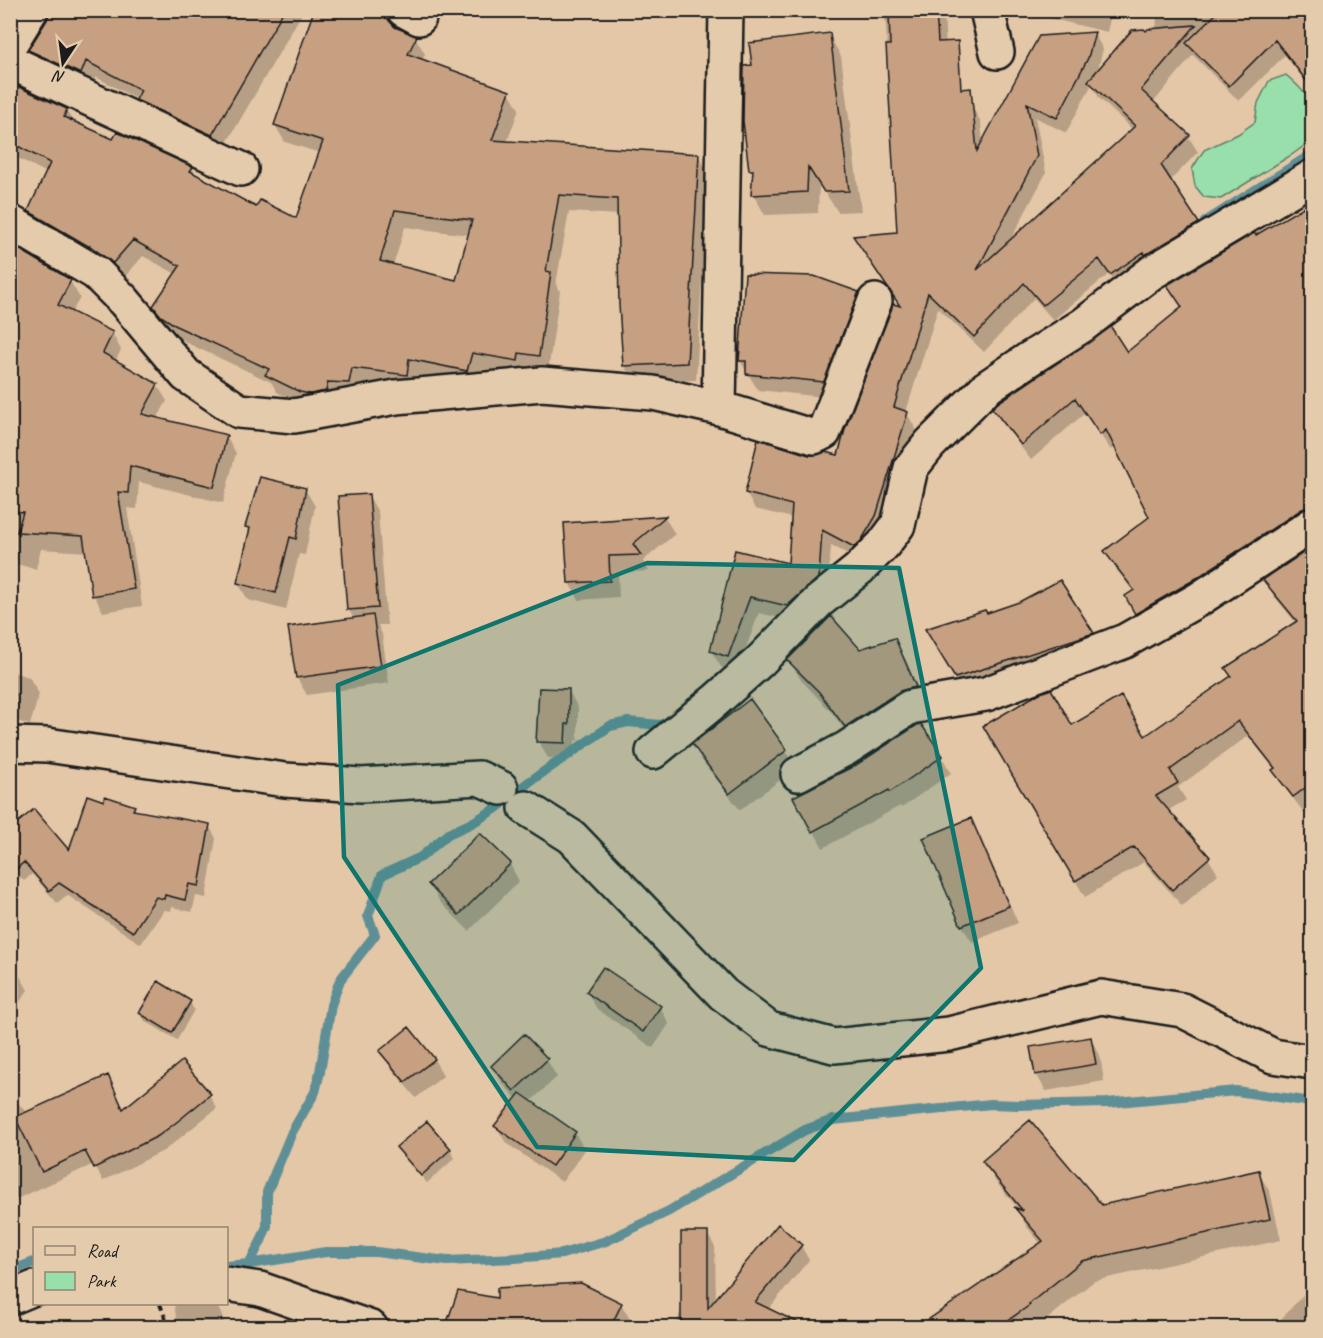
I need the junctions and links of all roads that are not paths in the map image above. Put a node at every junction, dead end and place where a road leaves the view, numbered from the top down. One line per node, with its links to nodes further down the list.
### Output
1 (31, 10): 4 (street)
2 (726, 10): 11 (street)
3 (987, 10): 5 (street)
4 (10, 44)
5 (997, 52)
6 (10, 62): 7 (street)
7 (241, 169)
8 (1312, 177): 14 (street)
9 (10, 222): 11 (street)
10 (875, 301): 11 (street)
11 (719, 408)
12 (1312, 525): 15 (street)
13 (10, 744): 16 (street)
14 (653, 752)
15 (798, 774)
16 (501, 788)
17 (526, 808): 18 (street)
18 (1312, 1062)
19 (228, 1284): 22 (street)
20 (33, 1288): 21 (street)
21 (10, 1298)
22 (371, 1328)

